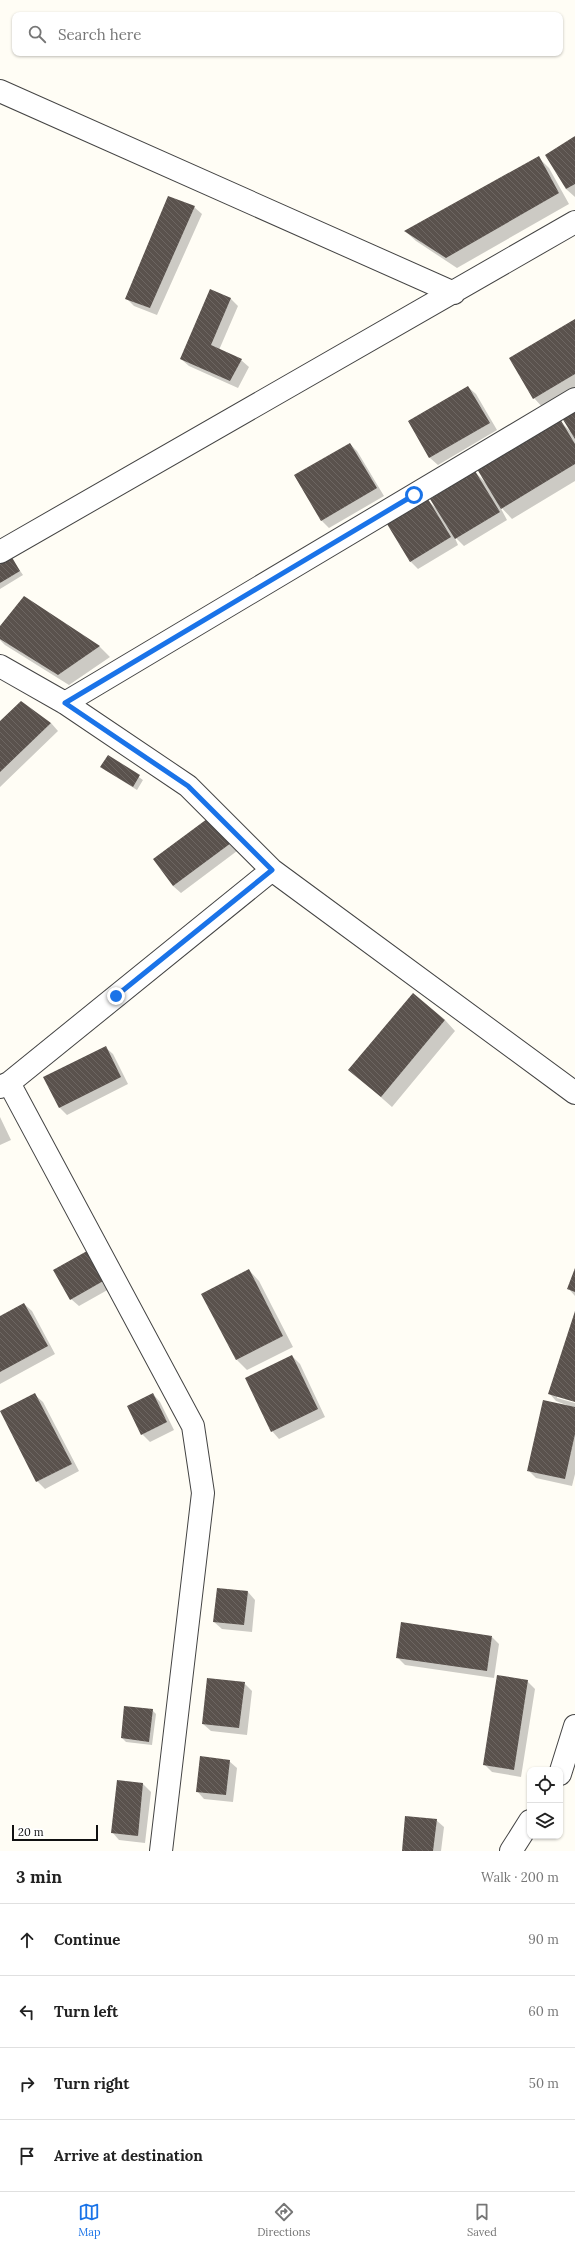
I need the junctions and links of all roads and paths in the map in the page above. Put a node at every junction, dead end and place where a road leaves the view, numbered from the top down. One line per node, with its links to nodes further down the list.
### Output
1 (0, 91): 3 (street)
2 (575, 222): 3 (street)
3 (454, 293): 5 (street)
4 (575, 399): 7 (street)
5 (0, 552)
6 (0, 666): 7 (street)
7 (65, 703): 8 (street)
8 (272, 870): 9 (street); 10 (street)
9 (4, 1085): 14 (street)
10 (575, 1093)
11 (575, 1726): 12 (street)
12 (562, 1767)
13 (527, 1826): 15 (street)
14 (162, 1851)
15 (511, 1851)

